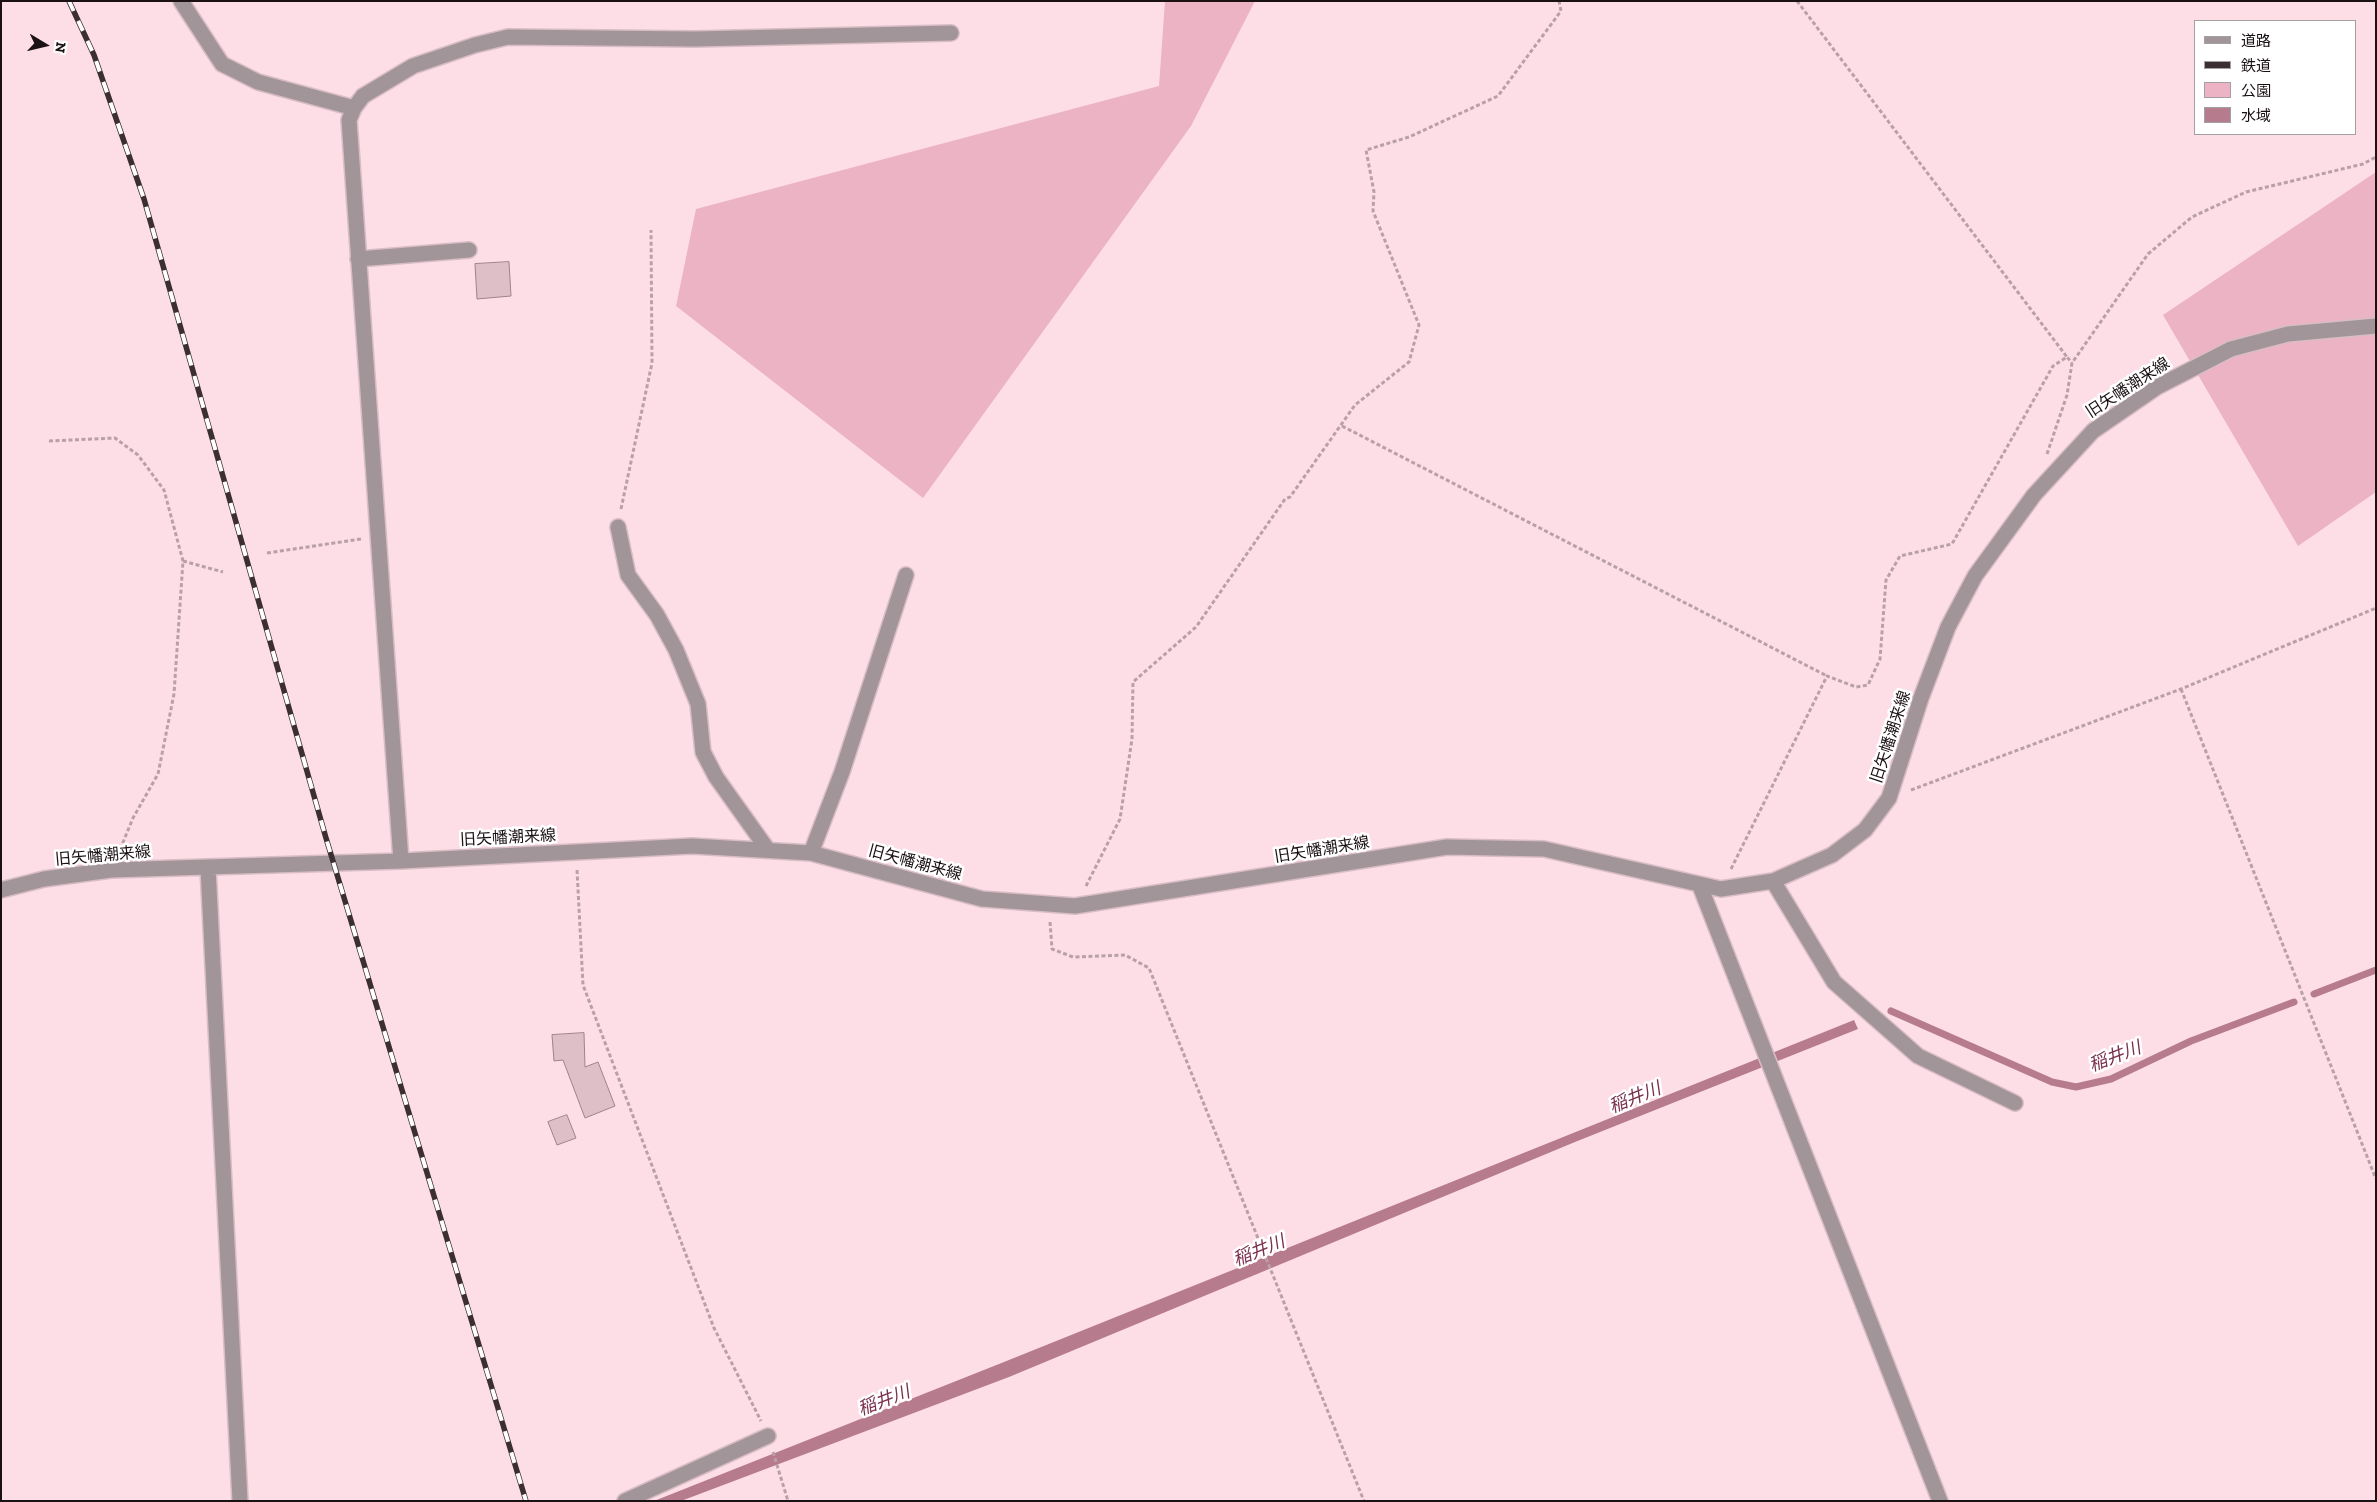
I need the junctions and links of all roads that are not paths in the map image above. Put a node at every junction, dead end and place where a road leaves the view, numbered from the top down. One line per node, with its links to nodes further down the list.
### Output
1 (181, 1): 3 (street)
2 (951, 33): 3 (street)
3 (354, 108): 5 (street)
4 (469, 250): 5 (street)
5 (358, 259): 11 (street)
6 (2376, 326): 13 (street, 旧矢幡潮来線)
7 (618, 527): 9 (street)
8 (906, 575): 10 (street)
9 (768, 850): 10 (street, 旧矢幡潮来線); 11 (street, 旧矢幡潮来線)
10 (811, 853): 14 (street, 旧矢幡潮来線)
11 (401, 861): 12 (street, 旧矢幡潮来線)
12 (208, 868): 15 (street, 旧矢幡潮来線); 18 (street)
13 (1772, 881): 14 (street, 旧矢幡潮来線); 16 (street)
14 (1700, 886): 20 (street)
15 (1, 890)
16 (2014, 1102)
17 (770, 1442): 19 (street)
18 (240, 1501)
19 (625, 1501)
20 (1940, 1501)

